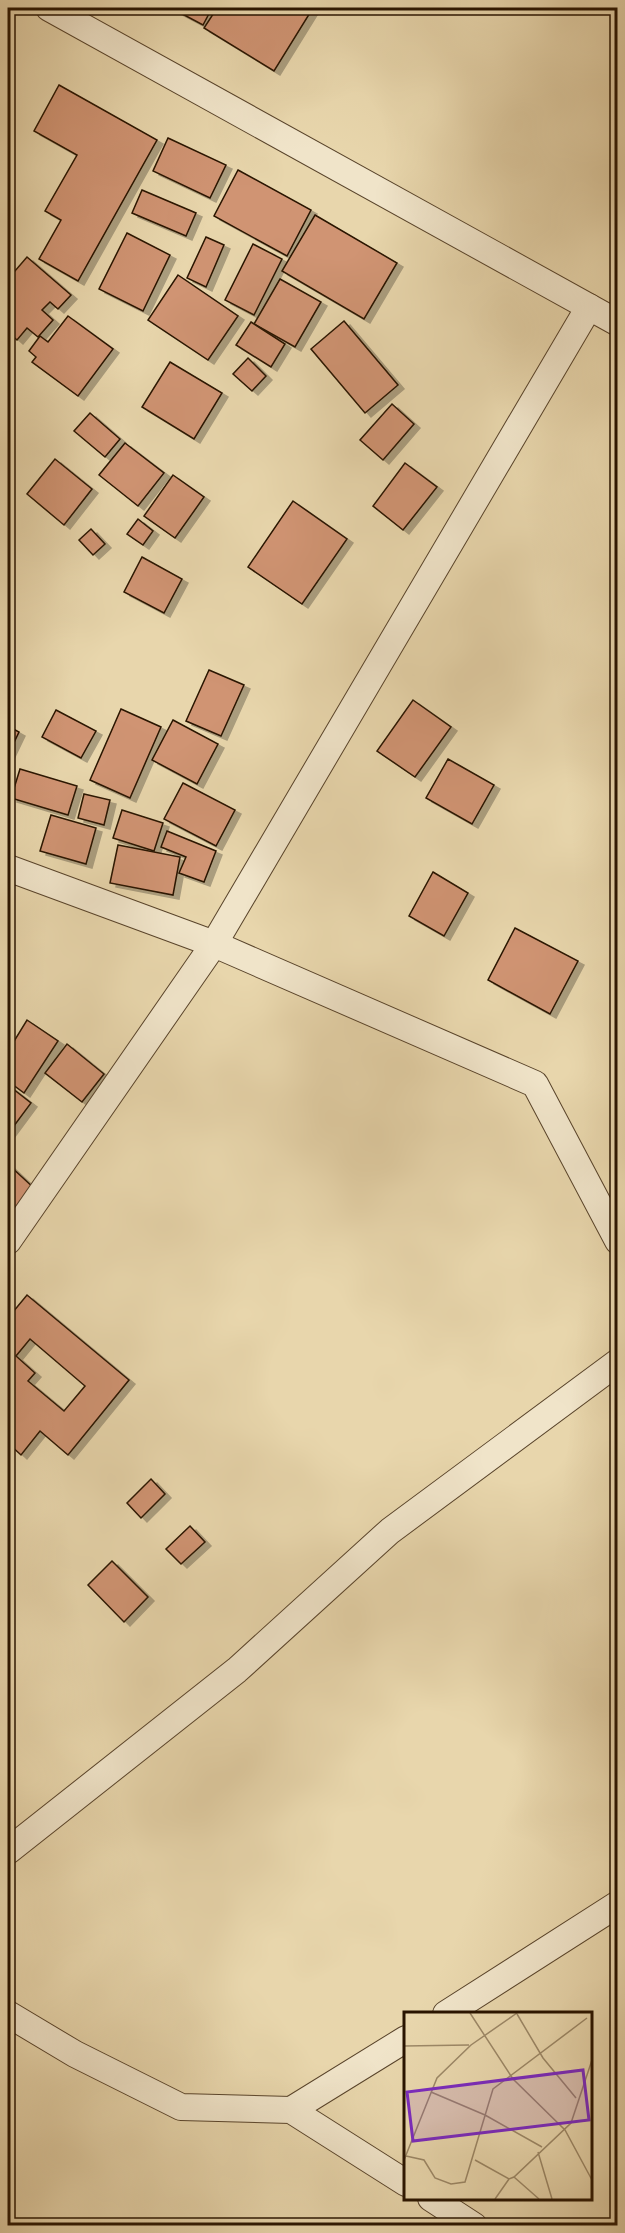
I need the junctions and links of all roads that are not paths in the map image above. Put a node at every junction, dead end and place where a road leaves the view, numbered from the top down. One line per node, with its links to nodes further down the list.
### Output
1 (49, 8): 2 (street)
2 (590, 307): 3 (street); 5 (street)
3 (618, 323)
4 (8, 868): 5 (street)
5 (214, 944): 6 (street); 7 (street)
6 (618, 1240)
7 (8, 1241)
8 (618, 1362): 9 (street)
9 (8, 1851)
10 (618, 1904): 11 (street)
11 (449, 2012)
12 (8, 2014): 14 (street)
13 (404, 2040): 14 (street)
14 (291, 2110): 15 (street)
15 (404, 2182)
16 (433, 2200): 17 (street)
17 (474, 2226)

